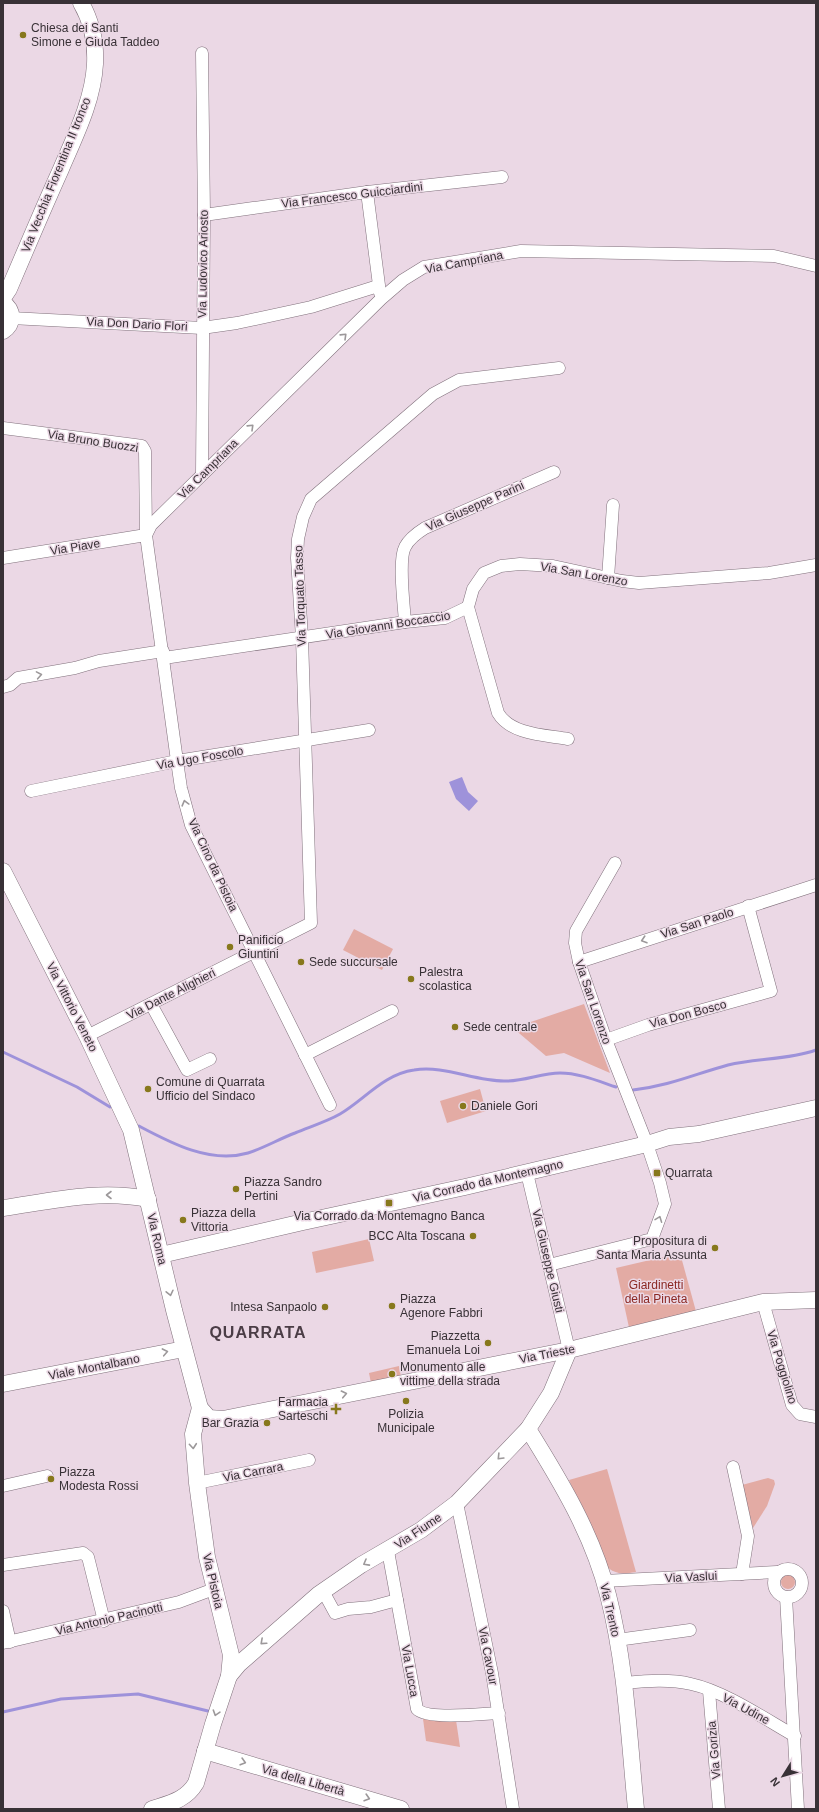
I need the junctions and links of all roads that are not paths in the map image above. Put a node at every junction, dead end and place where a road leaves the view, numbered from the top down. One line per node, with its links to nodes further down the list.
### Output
1 (81, 3): 8 (street, Via Vecchia Fiorentina II tronco)
2 (202, 53): 5 (street, Via Ludovico Ariosto)
3 (502, 177): 4 (street, Via Francesco Guicciardini)
4 (367, 192): 5 (street, Via Francesco Guicciardini); 7 (street)
5 (204, 215): 12 (street, Via Ludovico Ariosto)
6 (816, 266): 9 (street, Via Campriana)
7 (378, 286): 9 (street); 12 (street, Via Don Dario Flori)
8 (3, 298)
9 (382, 298): 16 (street, Via Campriana, one-way to 9)
10 (3, 304): 11 (street)
11 (7, 324): 12 (street, Via Don Dario Flori)
12 (202, 328): 16 (street, Via Ludovico Ariosto)
13 (559, 368): 24 (street, Via Torquato Tasso)
14 (3, 428): 18 (street, Via Bruno Buozzi)
15 (554, 472): 23 (street, Via Giuseppe Parini)
16 (202, 474): 18 (street, Via Campriana)
17 (613, 505): 21 (street)
18 (146, 535): 19 (street, Via Piave); 25 (street, Via Cino da Pistoia)
19 (3, 558)
20 (816, 565): 21 (street, Via San Lorenzo)
21 (608, 578): 22 (street, Via San Lorenzo)
22 (468, 607): 23 (street, Via Giovanni Boccaccio); 29 (street)
23 (405, 622): 24 (street, Via Giovanni Boccaccio)
24 (302, 638): 25 (street, Via Giovanni Boccaccio); 28 (street, Via Torquato Tasso)
25 (163, 655): 26 (street, Via Giovanni Boccaccio, one-way to 25); 30 (street, Via Cino da Pistoia)
26 (3, 687)
27 (370, 730): 28 (street, Via Ugo Foscolo)
28 (305, 739): 30 (street, Via Ugo Foscolo); 37 (street, Via Torquato Tasso)
29 (568, 739)
30 (177, 761): 31 (street, Via Ugo Foscolo); 37 (street, Via Cino da Pistoia, one-way to 30)
31 (31, 791)
32 (615, 863): 38 (street, Via San Lorenzo)
33 (3, 871): 34 (street)
34 (7, 885): 41 (street, Via Vittorio Veneto)
35 (816, 885): 36 (street, Via San Paolo)
36 (748, 906): 38 (street, Via San Paolo, one-way to 38); 42 (street, Via Don Bosco)
37 (255, 952): 39 (street, Via Dante Alighieri); 43 (street, Via Cino da Pistoia)
38 (579, 962): 42 (street, Via San Lorenzo)
39 (151, 1004): 41 (street, Via Dante Alighieri); 44 (street)
40 (392, 1011): 43 (street)
41 (87, 1036): 47 (street, Via Vittorio Veneto)
42 (606, 1040): 48 (street, Via San Lorenzo)
43 (305, 1055): 45 (street, Via Cino da Pistoia)
44 (210, 1059)
45 (330, 1105)
46 (816, 1108): 48 (street, Via Corrado da Montemagno)
47 (131, 1130): 50 (street, Via Roma)
48 (647, 1144): 49 (street, Via Corrado da Montemagno); 53 (street, Via San Lorenzo, one-way to 48)
49 (527, 1172): 52 (street, Via Corrado da Montemagno); 53 (street, Via Giuseppe Giusti)
50 (148, 1199): 51 (street, one-way to 51); 52 (street, Via Roma)
51 (3, 1208)
52 (161, 1255): 56 (street, Via Roma, one-way to 56)
53 (549, 1265): 57 (street, Via Giuseppe Giusti)
54 (816, 1300): 55 (street, Via Trieste)
55 (763, 1302): 57 (street, Via Trieste); 60 (street, Via Poggiolino)
56 (184, 1349): 58 (street, Viale Montalbano, one-way to 56); 59 (street)
57 (569, 1350): 59 (street, Via Trieste, one-way to 57); 61 (street, Via Fiume)
58 (3, 1384)
59 (200, 1408): 65 (street, Via Pistoia, one-way to 65)
60 (816, 1417)
61 (528, 1430): 67 (street, Via Fiume, one-way to 67); 72 (street, Via Trento)
62 (309, 1460): 65 (street, Via Carrara)
63 (733, 1466): 71 (street)
64 (47, 1476): 66 (street)
65 (197, 1483): 73 (street, Via Pistoia)
66 (3, 1486)
67 (457, 1503): 68 (street, Via Fiume); 85 (street, Via Cavour)
68 (388, 1551): 74 (street, Via Fiume, one-way to 74); 76 (street, Via Lucca)
69 (3, 1565): 78 (street)
70 (777, 1572): 71 (street, Via Vaslui); 75 (street); 75 (street)
71 (742, 1574): 72 (street, Via Vaslui)
72 (604, 1581): 80 (street, Via Trento)
73 (214, 1589): 78 (street, Via Antonio Pacinotti); 82 (street, Via Pistoia)
74 (323, 1591): 76 (street); 82 (street, Via Fiume, one-way to 82)
75 (786, 1597): 86 (street)
76 (397, 1600): 85 (street, Via Lucca)
77 (3, 1611): 81 (street)
78 (104, 1621): 81 (street, Via Antonio Pacinotti)
79 (690, 1630): 80 (street)
80 (617, 1640): 83 (street, Via Trento)
81 (6, 1642)
82 (229, 1676): 87 (street, Via Pistoia, one-way to 87)
83 (624, 1684): 84 (street, Via Udine); 91 (street, Via Trento)
84 (709, 1691): 86 (street, Via Udine); 92 (street, Via Gorizia)
85 (499, 1713): 90 (street, Via Cavour)
86 (794, 1736): 93 (street)
87 (205, 1751): 88 (street, Via Pistoia); 89 (street, Via della Libertà, one-way to 89)
88 (152, 1809)
89 (401, 1809)
90 (513, 1809)
91 (636, 1809)
92 (719, 1809)
93 (798, 1809)

